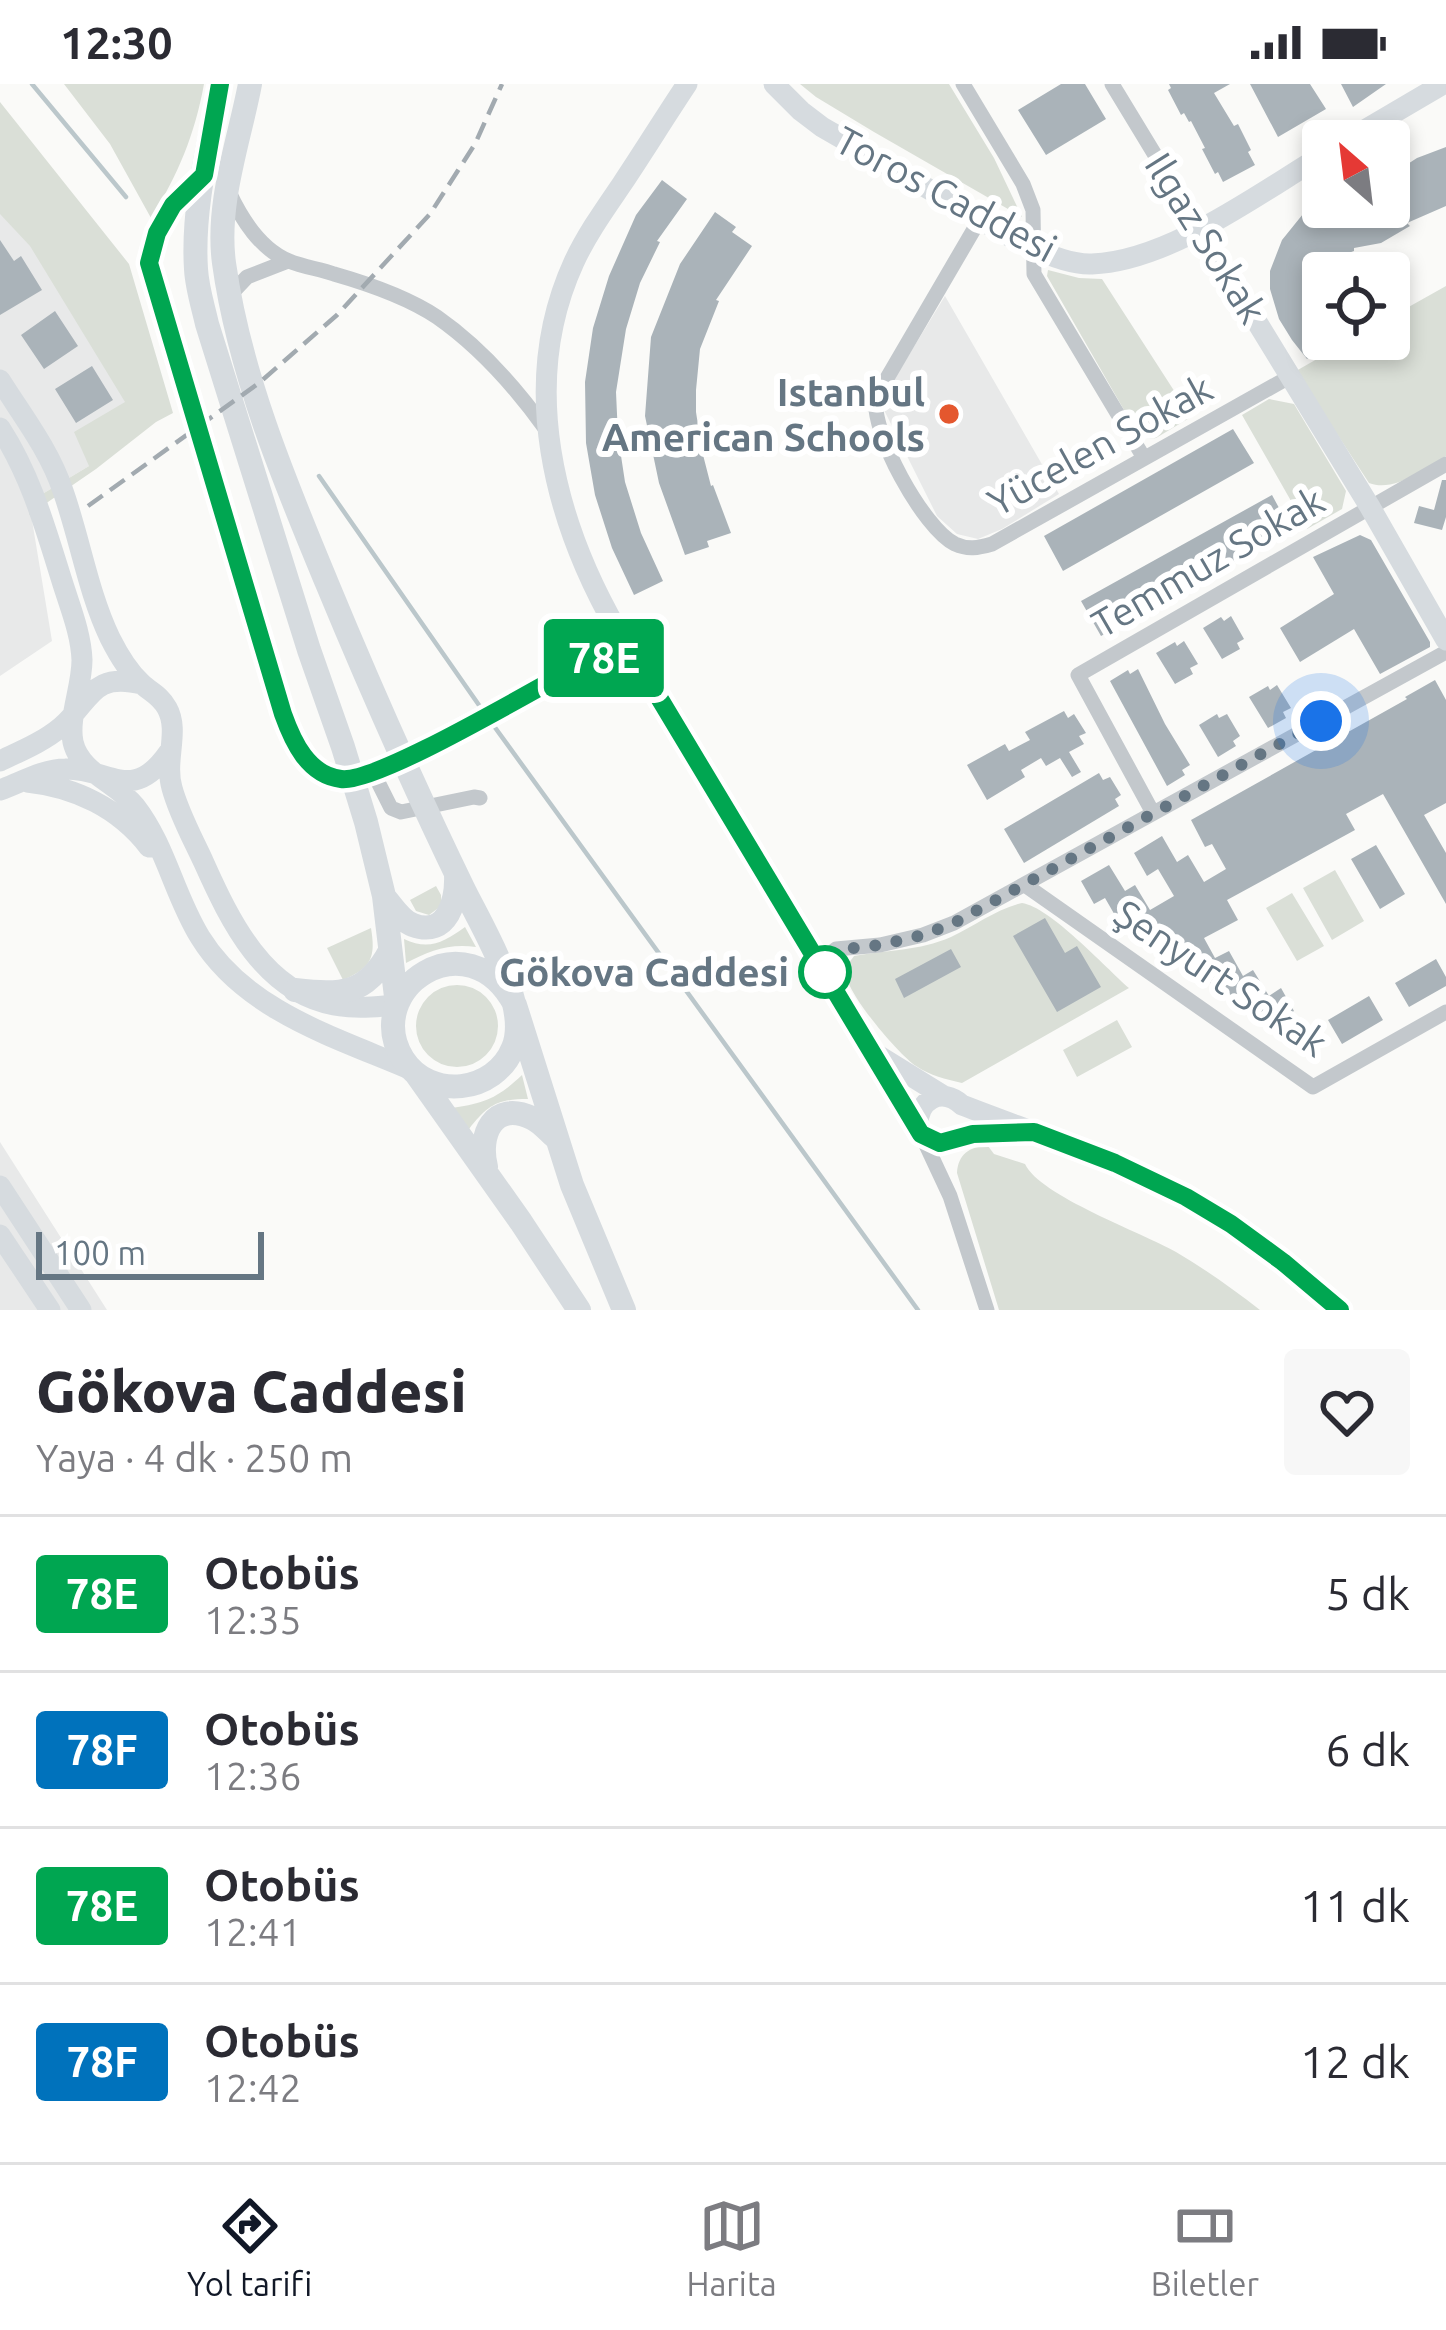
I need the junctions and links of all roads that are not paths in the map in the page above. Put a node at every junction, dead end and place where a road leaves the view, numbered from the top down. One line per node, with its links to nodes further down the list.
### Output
1 (220, 84): 10 (main road)
2 (250, 84): 11 (main road)
3 (687, 84): 23 (street)
4 (774, 84): 12 (street, Toros Caddesi)
5 (963, 84): 14 (street)
6 (1112, 84): 13 (street, Ilgaz Sokak)
7 (1443, 84): 8 (street)
8 (1382, 120)
9 (1302, 168): 13 (street, Toros Caddesi)
10 (204, 175): 15 (street); 16 (main road)
11 (228, 190): 17 (street); 18 (main road)
12 (980, 219): 14 (street, Toros Caddesi); 24 (street, Yücelen Sokak)
13 (1200, 230): 14 (street, Toros Caddesi); 19 (street, Ilgaz Sokak)
14 (1034, 248): 24 (street)
15 (151, 249): 16 (street); 39 (street)
16 (196, 261): 21 (main road)
17 (288, 261): 18 (street); 23 (street)
18 (230, 295): 21 (main road)
19 (1291, 376): 24 (street, Yücelen Sokak); 28 (street, Ilgaz Sokak)
20 (1, 382): 26 (street)
21 (246, 405): 46 (main road); 48 (main road)
22 (0, 428): 27 (street)
23 (547, 430): 29 (street)
24 (1144, 458)
25 (1446, 464): 28 (street, Temmuz Sokak)
26 (56, 475): 27 (street); 35 (street)
27 (29, 479): 36 (street)
28 (1370, 507): 31 (street, Ilgaz Sokak); 44 (street, Temmuz Sokak)
29 (602, 603): 30 (street); 33 (street)
30 (624, 640): 33 (street); 34 (street)
31 (1446, 640)
32 (1446, 652): 44 (street)
33 (583, 663): 34 (street); 39 (street)
34 (643, 671): 49 (street)
35 (142, 684): 36 (street); 37 (street)
36 (76, 712): 38 (street); 40 (street)
37 (169, 752): 40 (street); 54 (street)
38 (7, 758)
39 (374, 774): 43 (street)
40 (98, 775): 41 (street); 45 (street)
41 (23, 782): 42 (street); 45 (street)
42 (0, 790)
43 (480, 798)
44 (1153, 813): 47 (street)
45 (168, 871): 59 (street)
46 (456, 872): 48 (main road); 56 (main road)
47 (1025, 885): 50 (street); 57 (street, Şenyurt Sokak)
48 (384, 896): 51 (main road)
49 (800, 929): 50 (street); 52 (street)
50 (853, 948): 52 (street); 53 (street)
51 (391, 951): 54 (main road); 55 (main road)
52 (819, 963): 53 (street)
53 (832, 986): 58 (street)
54 (295, 990): 55 (street)
55 (397, 1005): 56 (main road); 59 (main road)
56 (514, 1005): 59 (main road); 63 (main road)
57 (1446, 1012)
58 (874, 1053): 60 (street); 61 (street)
59 (414, 1072): 65 (main road)
60 (952, 1100): 61 (street); 62 (street); 64 (street)
61 (920, 1131): 64 (street); 67 (street)
62 (1034, 1132): 64 (street); 74 (street)
63 (556, 1139): 65 (main road); 72 (main road)
64 (956, 1139): 67 (street)
65 (488, 1175): 71 (main road)
66 (0, 1186): 70 (street)
67 (950, 1196): 73 (street)
68 (0, 1235): 69 (street)
69 (50, 1310)
70 (81, 1310)
71 (579, 1310)
72 (624, 1310)
73 (987, 1310)
74 (1340, 1310)

